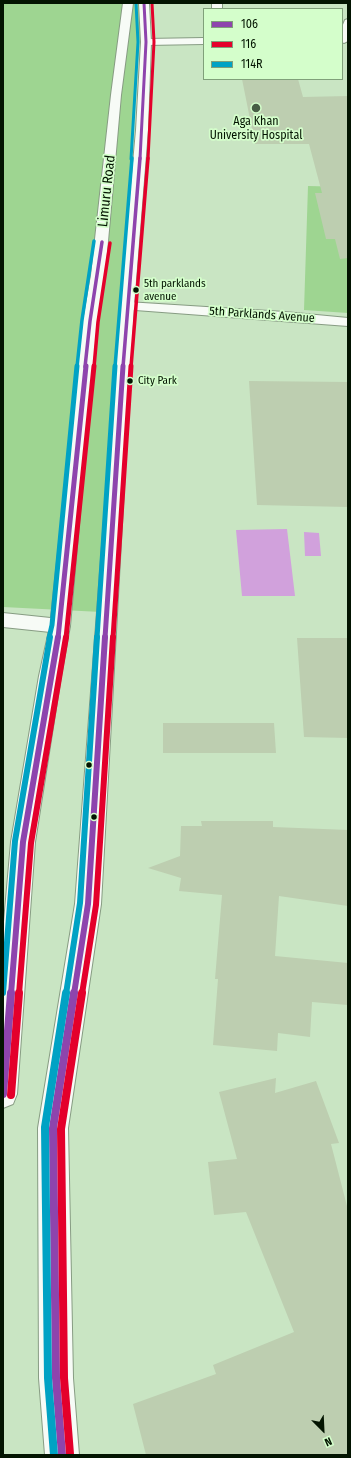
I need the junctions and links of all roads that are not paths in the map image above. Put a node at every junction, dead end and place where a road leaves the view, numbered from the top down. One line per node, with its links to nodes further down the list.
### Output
1 (128, 3): 3 (main road, Limuru Road)
2 (144, 3): 5 (main road, Limuru Road)
3 (124, 41): 5 (main road); 9 (main road, Limuru Road)
4 (203, 41): 5 (main road)
5 (146, 42): 6 (main road, Limuru Road)
6 (127, 306): 7 (main road, 5th Parklands Avenue); 11 (main road, Limuru Road)
7 (348, 322)
8 (3, 620): 9 (main road)
9 (60, 626): 10 (main road, Limuru Road)
10 (3, 1094)
11 (62, 1455)

